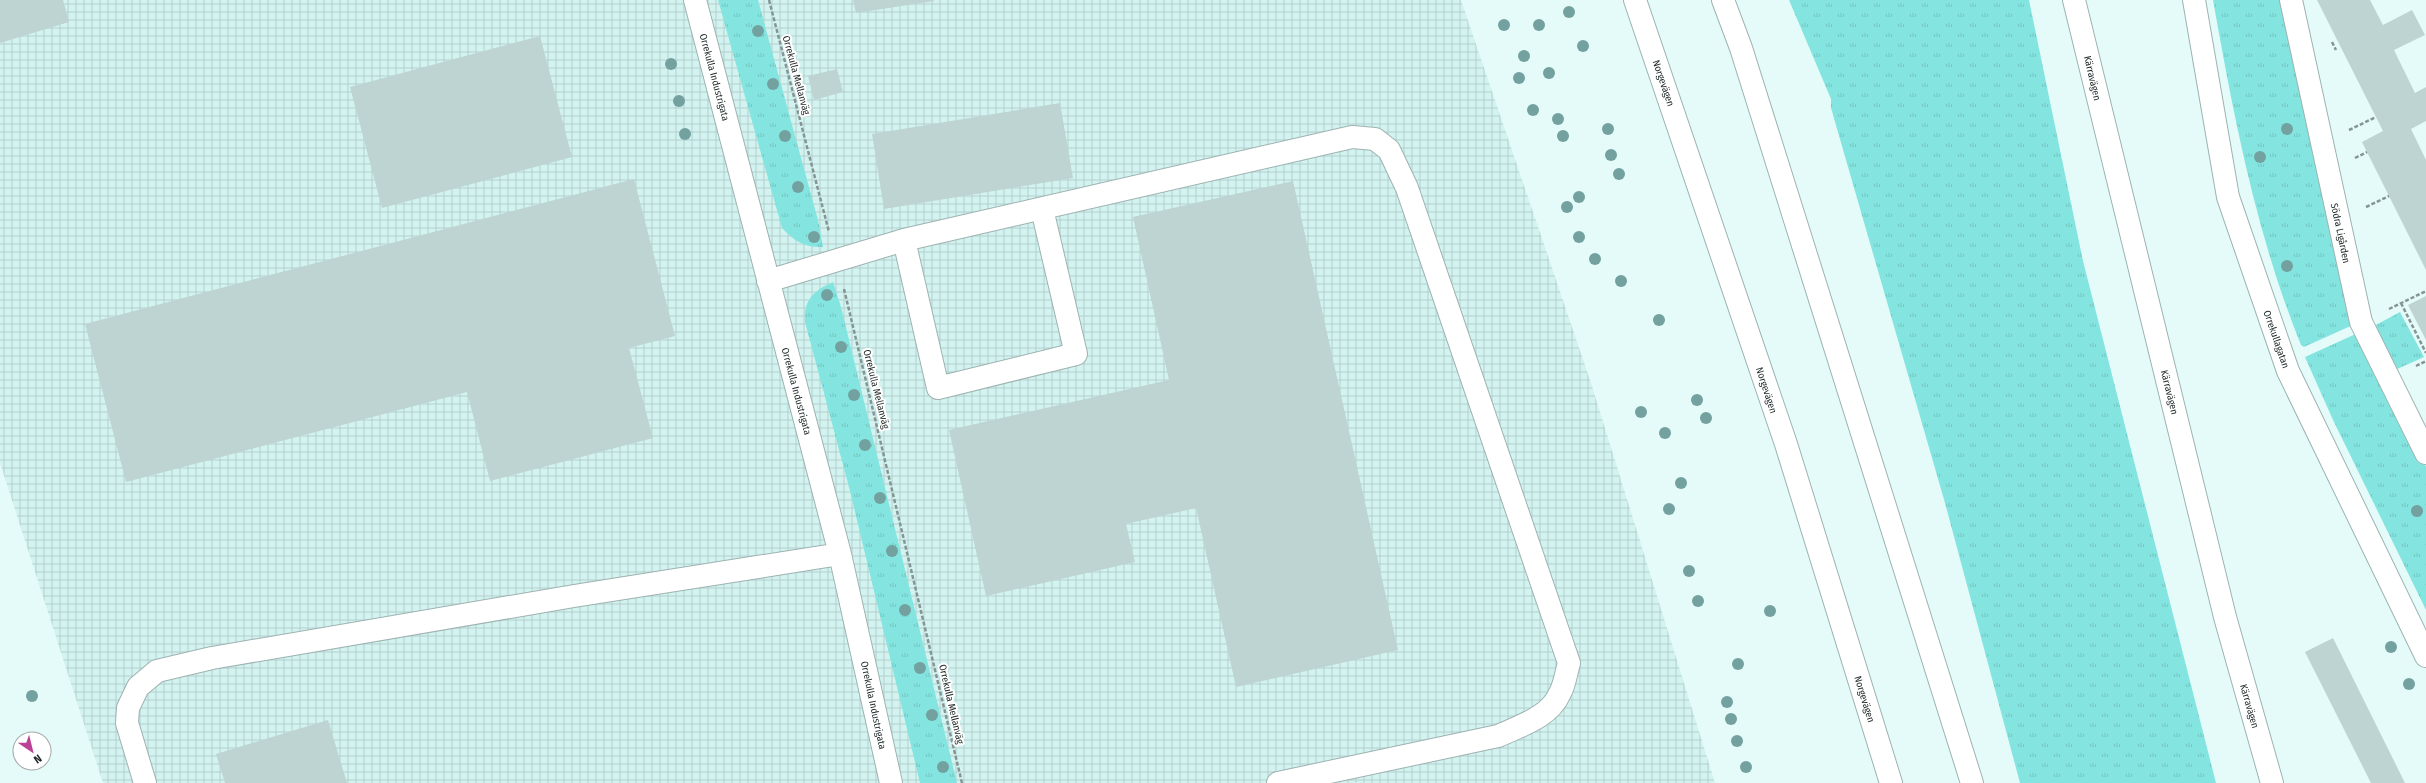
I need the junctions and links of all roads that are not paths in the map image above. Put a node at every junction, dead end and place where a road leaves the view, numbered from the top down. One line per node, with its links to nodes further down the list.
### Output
1 (695, 0): 9 (main road, Orrekulla Industrigata)
2 (1635, 0): 16 (main road, Norgevägen)
3 (1723, 0): 17 (main road)
4 (2074, 0): 18 (main road, Kärravägen)
5 (2194, 0): 12 (main road, Orrekullagatan)
6 (2291, 0): 10 (main road, Södra Ligården)
7 (1042, 209): 8 (main road); 8 (main road); 15 (main road)
8 (904, 240): 9 (main road)
9 (768, 281): 11 (main road, Orrekulla Industrigata)
10 (2426, 453)
11 (840, 554): 13 (main road); 14 (main road, Orrekulla Industrigata)
12 (2426, 656)
13 (145, 783)
14 (891, 783)
15 (1278, 783)
16 (1891, 783)
17 (1972, 783)
18 (2272, 783)

